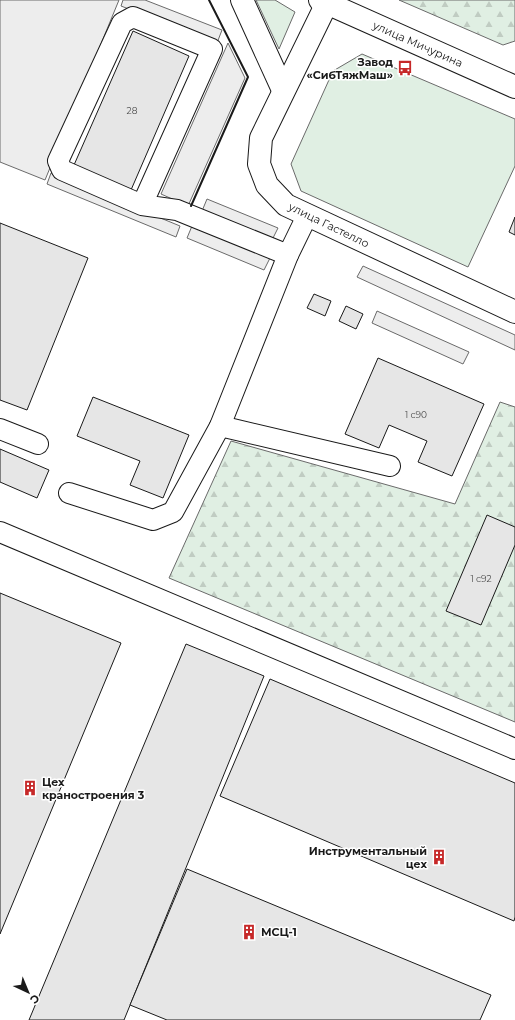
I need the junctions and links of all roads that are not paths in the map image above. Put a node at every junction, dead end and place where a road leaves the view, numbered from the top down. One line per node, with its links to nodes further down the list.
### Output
1 (242, 0): 4 (main road)
2 (325, 1): 3 (main road, улица Мичурина); 4 (main road, улица Гастелло)
3 (515, 87)
4 (283, 90): 6 (main road, улица Гастелло)
5 (142, 204): 5 (lane); 7 (lane)
6 (307, 216): 7 (lane); 8 (main road, улица Гастелло)
7 (288, 255): 9 (lane)
8 (515, 312)
9 (220, 426): 12 (lane); 13 (lane)
10 (0, 429): 11 (lane)
11 (38, 444)
12 (390, 466)
13 (69, 493)
14 (0, 532): 15 (lane)
15 (515, 749)

